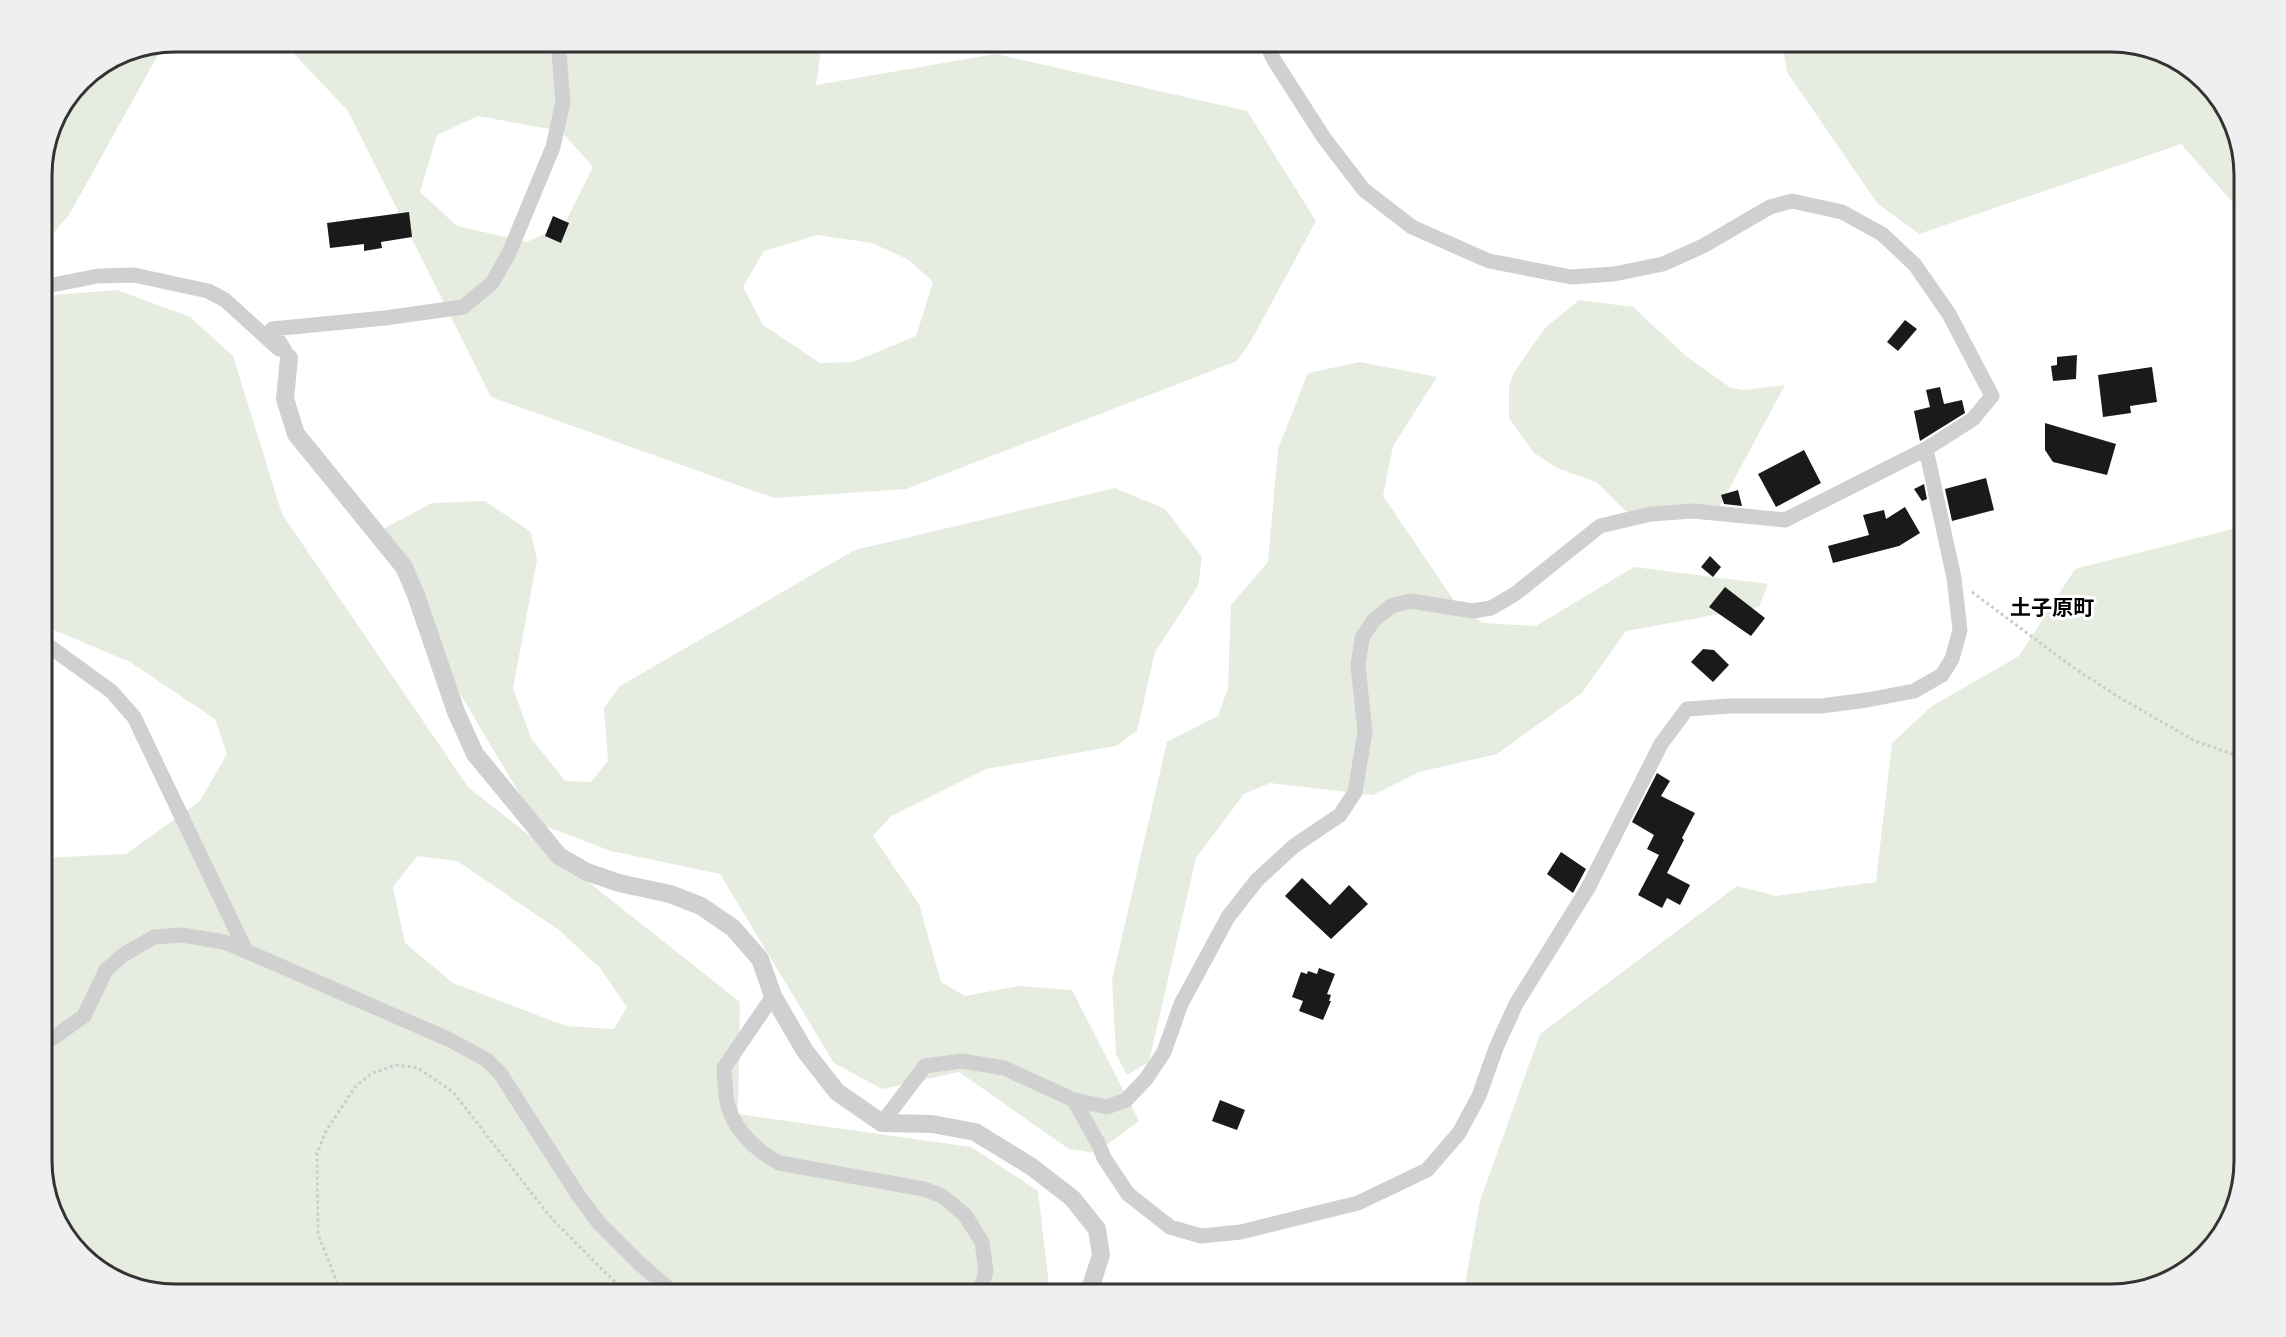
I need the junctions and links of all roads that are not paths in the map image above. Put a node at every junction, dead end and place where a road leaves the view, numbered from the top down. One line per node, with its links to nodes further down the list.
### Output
1 (559, 52): 4 (street)
2 (1270, 52): 5 (street)
3 (53, 285): 4 (street)
4 (289, 358): 8 (street)
5 (1926, 449): 10 (street); 10 (street)
6 (53, 649): 7 (street)
7 (246, 951): 9 (street); 12 (street)
8 (773, 996): 11 (street); 13 (street)
9 (53, 1038)
10 (1074, 1100): 11 (street)
11 (882, 1123): 14 (street)
12 (663, 1284)
13 (982, 1284)
14 (1092, 1284)

